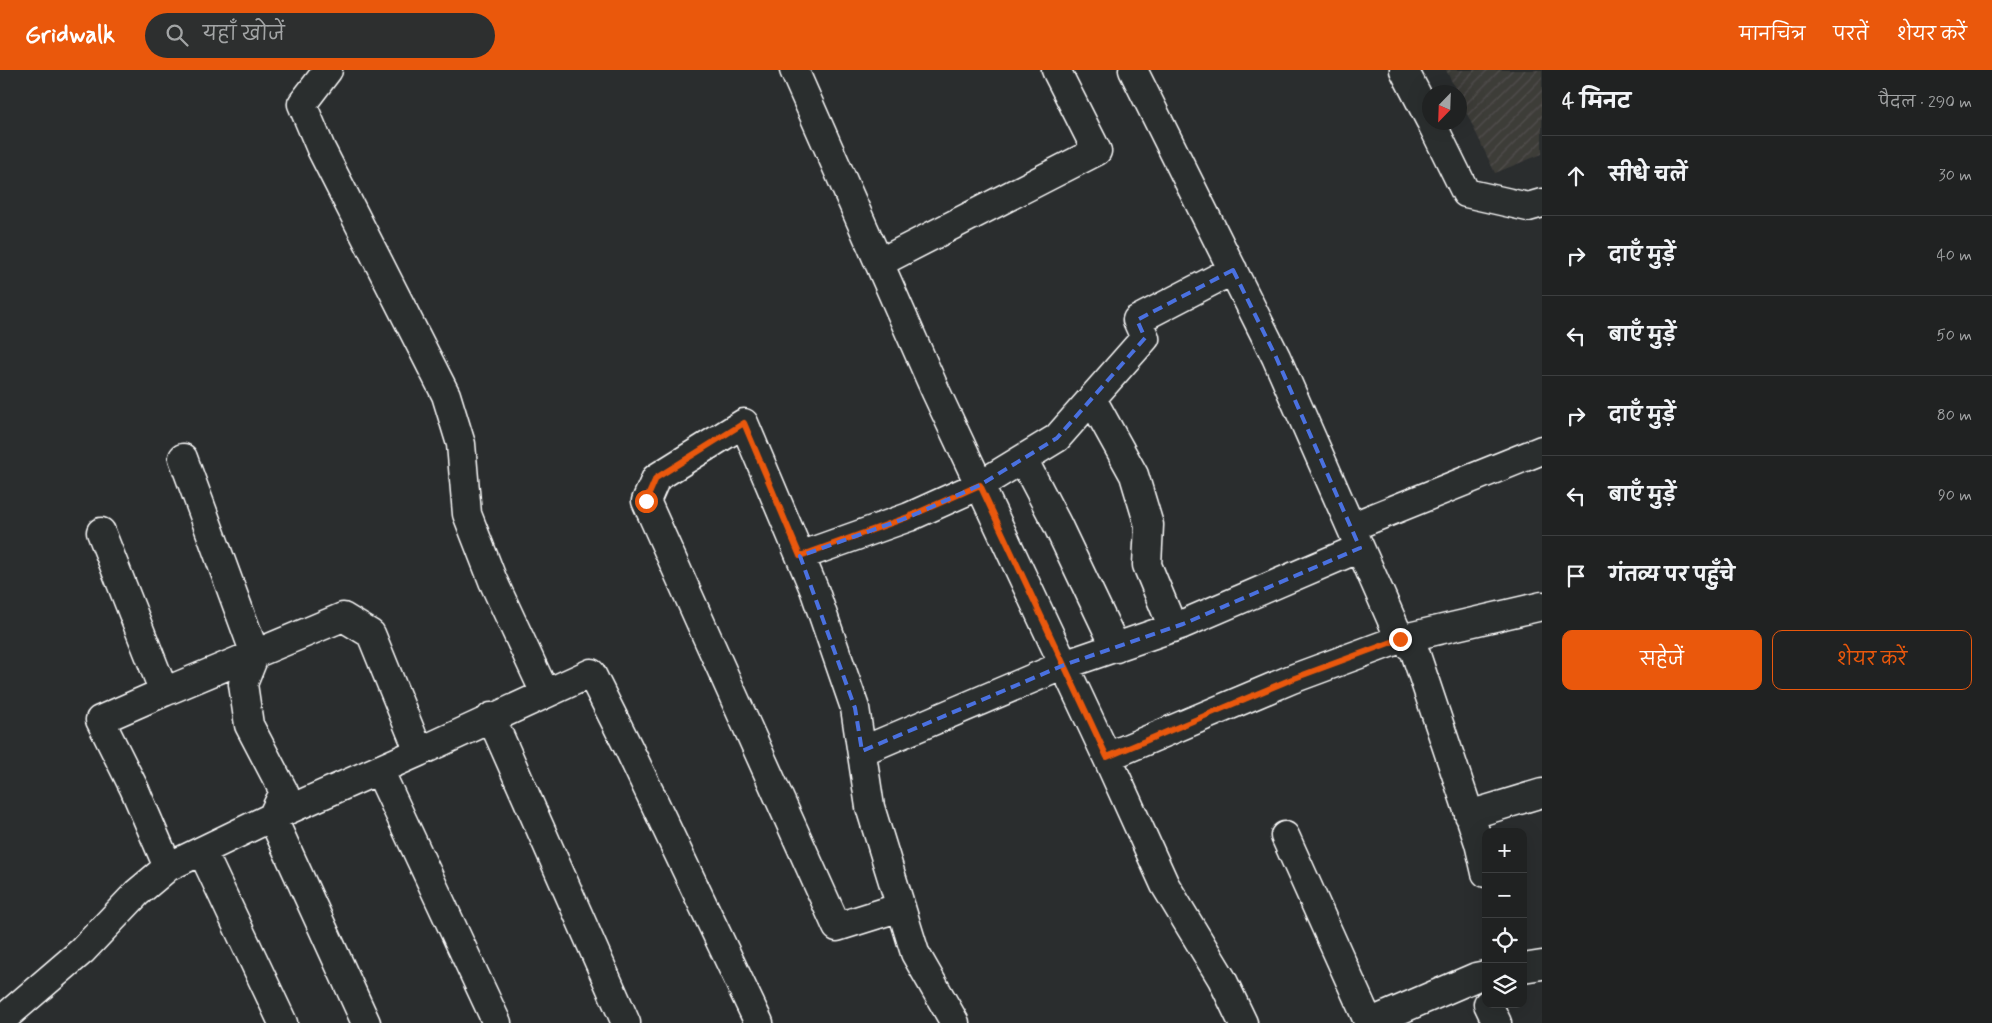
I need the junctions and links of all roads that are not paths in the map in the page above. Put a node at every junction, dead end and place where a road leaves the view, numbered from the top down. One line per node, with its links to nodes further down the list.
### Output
1 (328, 70): 26 (street)
2 (794, 70): 9 (street)
3 (1056, 70): 9 (street)
4 (1133, 70): 10 (street)
5 (1404, 70): 6 (street)
6 (1422, 105)
7 (1435, 130): 8 (street)
8 (1542, 203)
9 (879, 263): 15 (street)
10 (1233, 270): 11 (street); 17 (street)
11 (1092, 399): 14 (street); 20 (street)
12 (1542, 450): 17 (street)
13 (183, 458): 23 (street)
14 (1023, 459): 15 (street); 22 (street)
15 (980, 485): 18 (street); 24 (street)
16 (101, 532): 25 (street)
17 (1356, 538): 20 (street); 21 (street)
18 (800, 556): 29 (street); 39 (street)
19 (1542, 606): 21 (street)
20 (1172, 628): 22 (street)
21 (1400, 639): 30 (street); 33 (street)
22 (1116, 648): 24 (street)
23 (255, 654): 25 (street); 28 (street); 34 (street)
24 (1064, 665): 29 (street); 30 (street)
25 (164, 692): 38 (street)
26 (545, 693): 27 (street); 49 (street)
27 (491, 717): 28 (street); 48 (street)
28 (419, 752): 31 (street)
29 (862, 752): 39 (street)
30 (1107, 757): 51 (street)
31 (379, 770): 34 (street); 47 (street)
32 (1542, 793): 33 (street)
33 (1469, 815): 37 (street)
34 (272, 817): 36 (street); 46 (street)
35 (1285, 836): 52 (street)
36 (202, 851): 38 (street); 45 (street)
37 (1482, 858)
38 (168, 867): 44 (street)
39 (901, 907): 50 (street)
40 (1542, 965): 41 (street)
41 (1527, 967)
42 (1482, 983): 52 (street)
43 (1490, 1008): 53 (street)
44 (2, 1023)
45 (283, 1023)
46 (366, 1023)
47 (497, 1023)
48 (626, 1023)
49 (759, 1023)
50 (955, 1023)
51 (1242, 1023)
52 (1369, 1023)
53 (1497, 1023)

